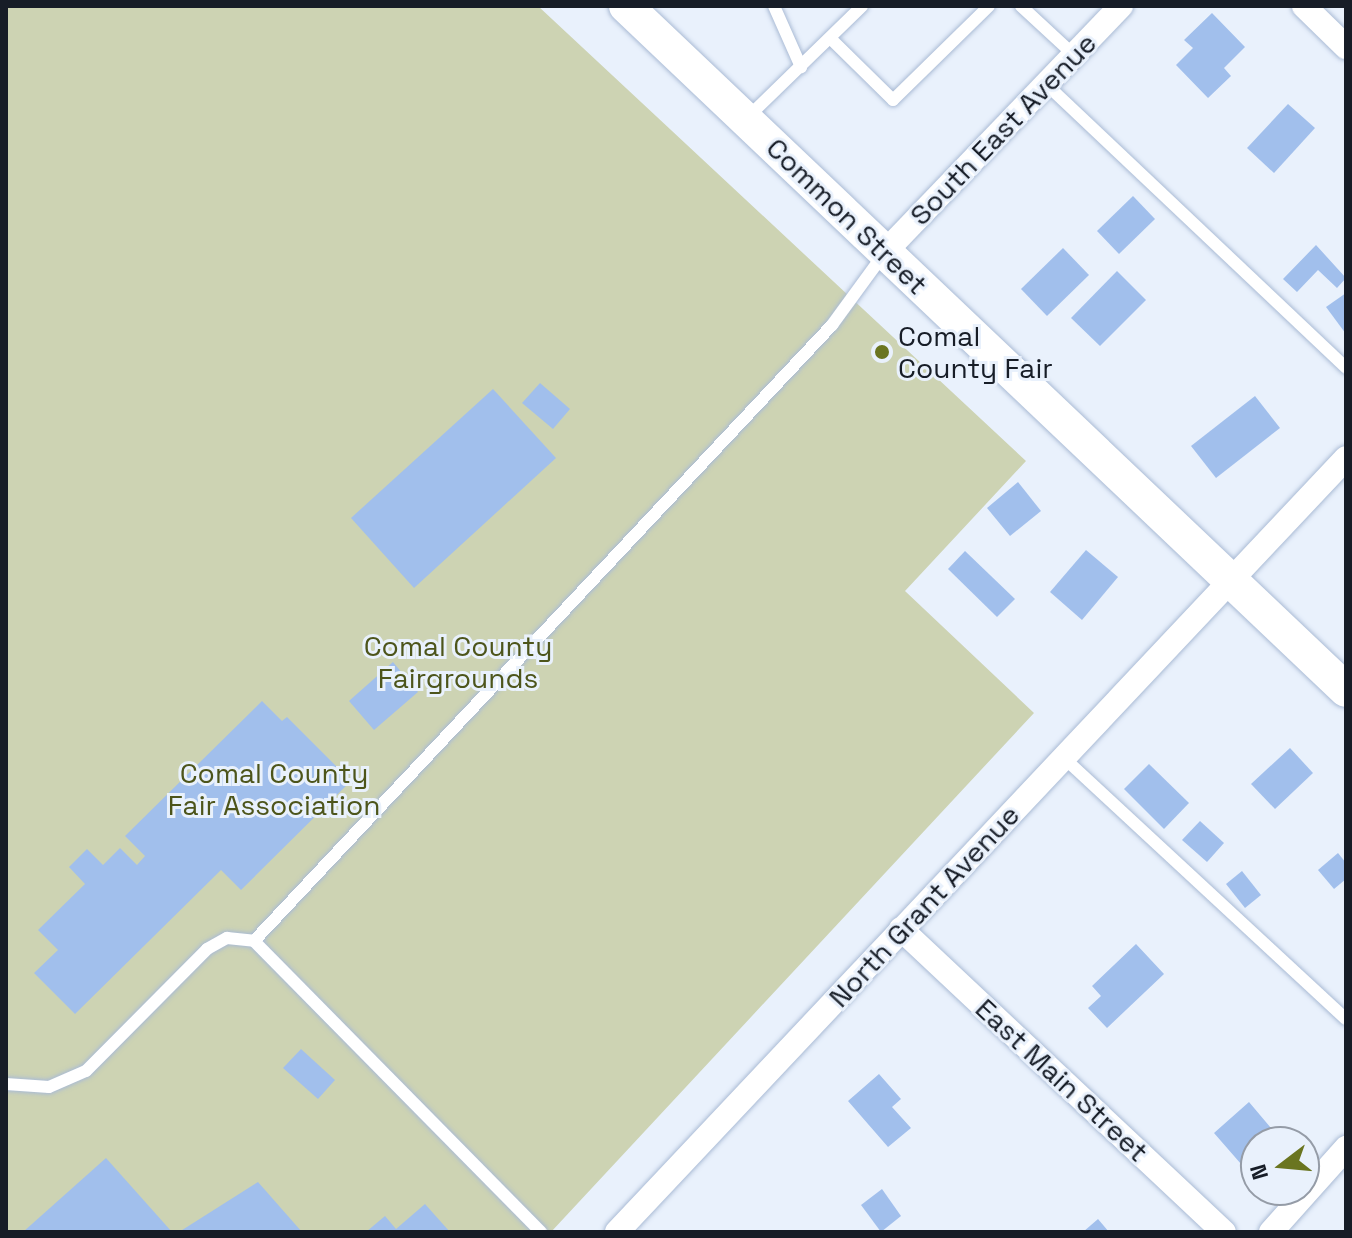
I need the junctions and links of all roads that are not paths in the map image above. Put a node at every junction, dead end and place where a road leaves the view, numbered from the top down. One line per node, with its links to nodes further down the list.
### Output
1 (626, 6): 13 (main road, Common Street)
2 (774, 6): 11 (lane)
3 (862, 6): 8 (lane)
4 (989, 6): 8 (lane)
5 (1021, 6): 10 (lane)
6 (1121, 6): 10 (street, South East Avenue)
7 (1304, 6): 9 (street)
8 (831, 39): 11 (lane)
9 (1346, 47)
10 (1074, 55): 12 (street, South East Avenue)
11 (801, 67): 13 (lane)
12 (1046, 84): 14 (street, South East Avenue); 15 (lane)
13 (745, 119): 14 (main road, Common Street)
14 (885, 252): 17 (main road, Common Street); 21 (lane)
15 (1346, 368)
16 (1346, 458): 17 (street, North Grant Avenue)
17 (1229, 578): 18 (main road, Common Street); 19 (street, North Grant Avenue)
18 (1346, 690)
19 (1064, 758): 20 (street, North Grant Avenue); 22 (lane)
20 (901, 929): 26 (street, North Grant Avenue); 27 (street, East Main Street)
21 (254, 941): 23 (lane); 25 (lane)
22 (1346, 1019)
23 (6, 1084)
24 (1346, 1148): 28 (street)
25 (541, 1232)
26 (617, 1232)
27 (1224, 1232)
28 (1271, 1232)

